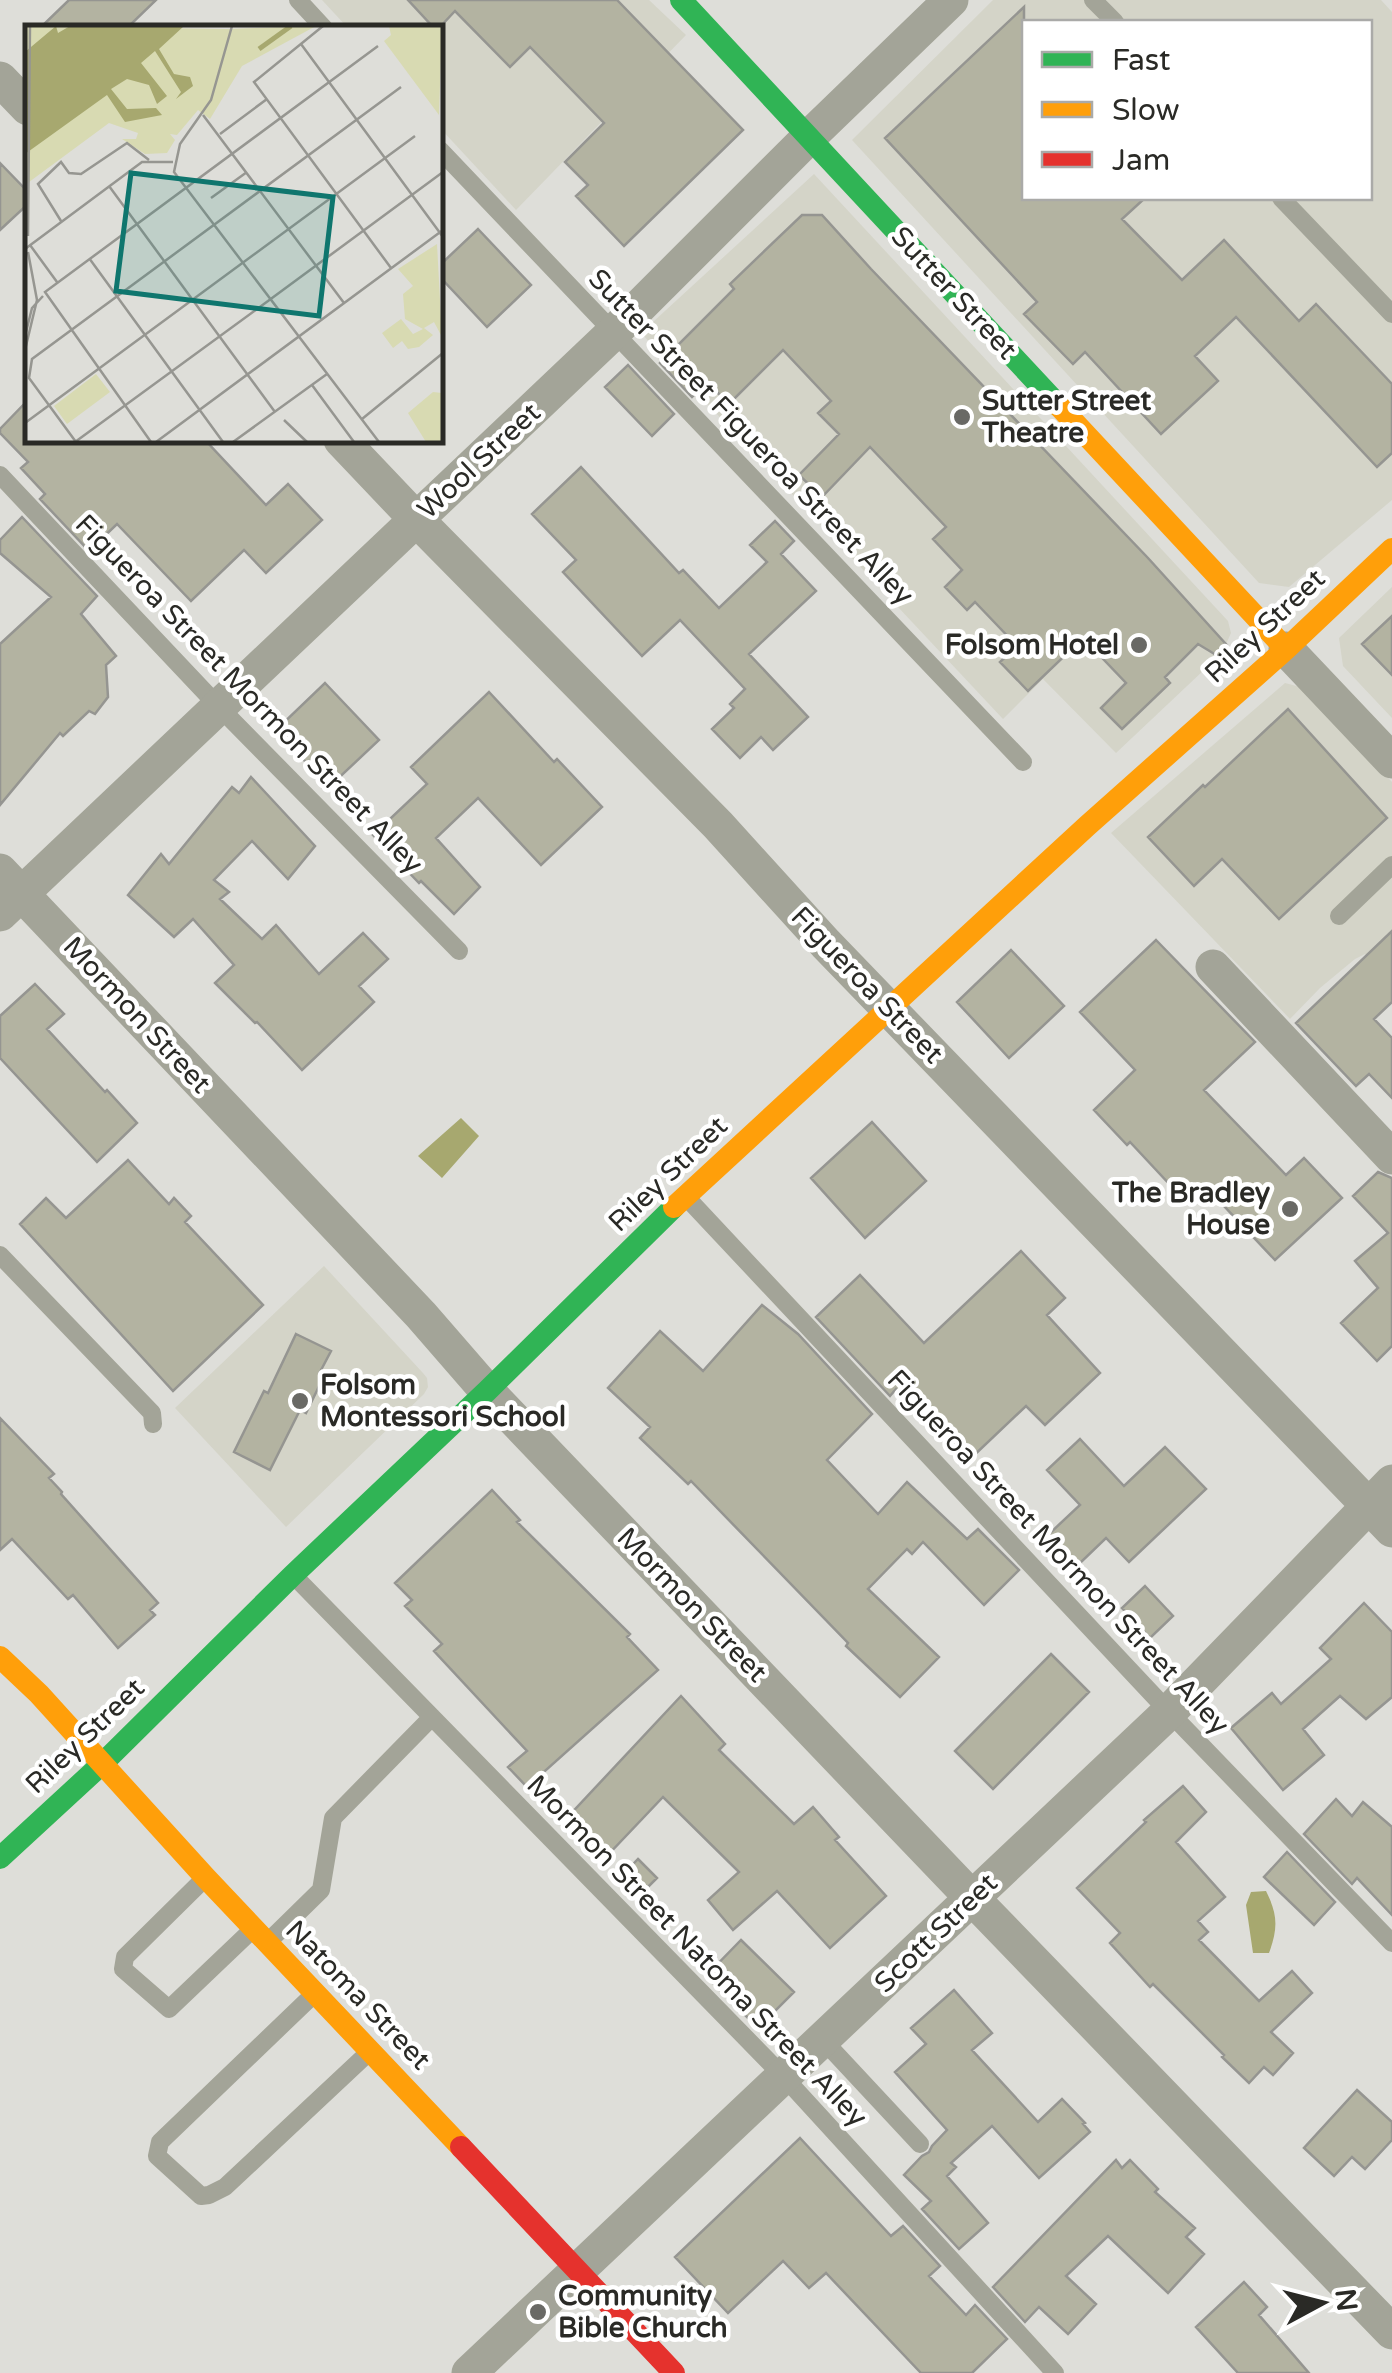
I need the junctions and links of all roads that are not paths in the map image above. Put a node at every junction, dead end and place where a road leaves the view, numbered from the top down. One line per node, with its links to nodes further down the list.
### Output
1 (298, 0): 6 (lane)
2 (681, 0): 9 (main road, Sutter Street)
3 (951, 0): 9 (street, Wool Street)
4 (1094, 0): 5 (lane)
5 (1113, 20)
6 (321, 25)
7 (0, 80): 8 (street)
8 (25, 105)
9 (809, 138): 13 (street, Wool Street); 18 (main road, Sutter Street)
10 (442, 152): 13 (lane, Sutter Street Figueroa Street Alley)
11 (1283, 200): 12 (lane)
12 (1392, 314)
13 (614, 333): 16 (street, Wool Street); 21 (lane, Sutter Street Figueroa Street Alley)
14 (343, 442): 16 (street, Figueroa Street)
15 (0, 475): 19 (lane, Figueroa Street Mormon Street Alley)
16 (417, 520): 19 (street, Wool Street); 27 (street, Figueroa Street)
17 (1392, 549): 18 (main road, Riley Street)
18 (1286, 649): 20 (street, Sutter Street); 27 (main road, Riley Street)
19 (220, 707): 23 (street, Wool Street); 25 (lane, Figueroa Street Mormon Street Alley)
20 (1392, 761)
21 (1023, 762)
22 (1392, 865): 24 (lane)
23 (7, 893): 31 (street, Mormon Street)
24 (1339, 916)
25 (459, 950)
26 (1212, 967): 28 (street)
27 (888, 1009): 29 (main road, Riley Street); 33 (street, Figueroa Street)
28 (1392, 1157)
29 (685, 1196): 31 (main road, Riley Street); 36 (lane, Figueroa Street Mormon Street Alley)
30 (0, 1255): 32 (lane)
31 (487, 1391): 34 (main road, Riley Street); 41 (street, Mormon Street)
32 (153, 1424)
33 (1384, 1506): 36 (street, Scott Street)
34 (293, 1574): 37 (lane, Mormon Street Natoma Street Alley); 38 (main road, Riley Street)
35 (0, 1656): 38 (main road, Natoma Street)
36 (1169, 1712): 41 (street, Scott Street); 43 (lane, Figueroa Street Mormon Street Alley)
37 (432, 1717): 42 (lane); 47 (lane, Mormon Street Natoma Street Alley)
38 (103, 1763): 39 (main road, Riley Street); 40 (main road, Natoma Street)
39 (0, 1858)
40 (206, 1878): 42 (main road, Natoma Street); 42 (lane)
41 (972, 1898): 45 (street, Scott Street); 50 (street, Mormon Street)
42 (260, 1936): 44 (main road, Natoma Street)
43 (1392, 1943)
44 (314, 1994): 46 (main road, Natoma Street); 46 (lane)
45 (823, 2040): 47 (street, Scott Street); 48 (lane)
46 (370, 2051): 49 (main road, Natoma Street)
47 (784, 2077): 49 (street, Scott Street); 53 (lane, Mormon Street Natoma Street Alley)
48 (920, 2144)
49 (577, 2271): 51 (street, Scott Street); 52 (main road, Natoma Street)
50 (1392, 2332)
51 (469, 2373)
52 (674, 2373)
53 (1054, 2373)

